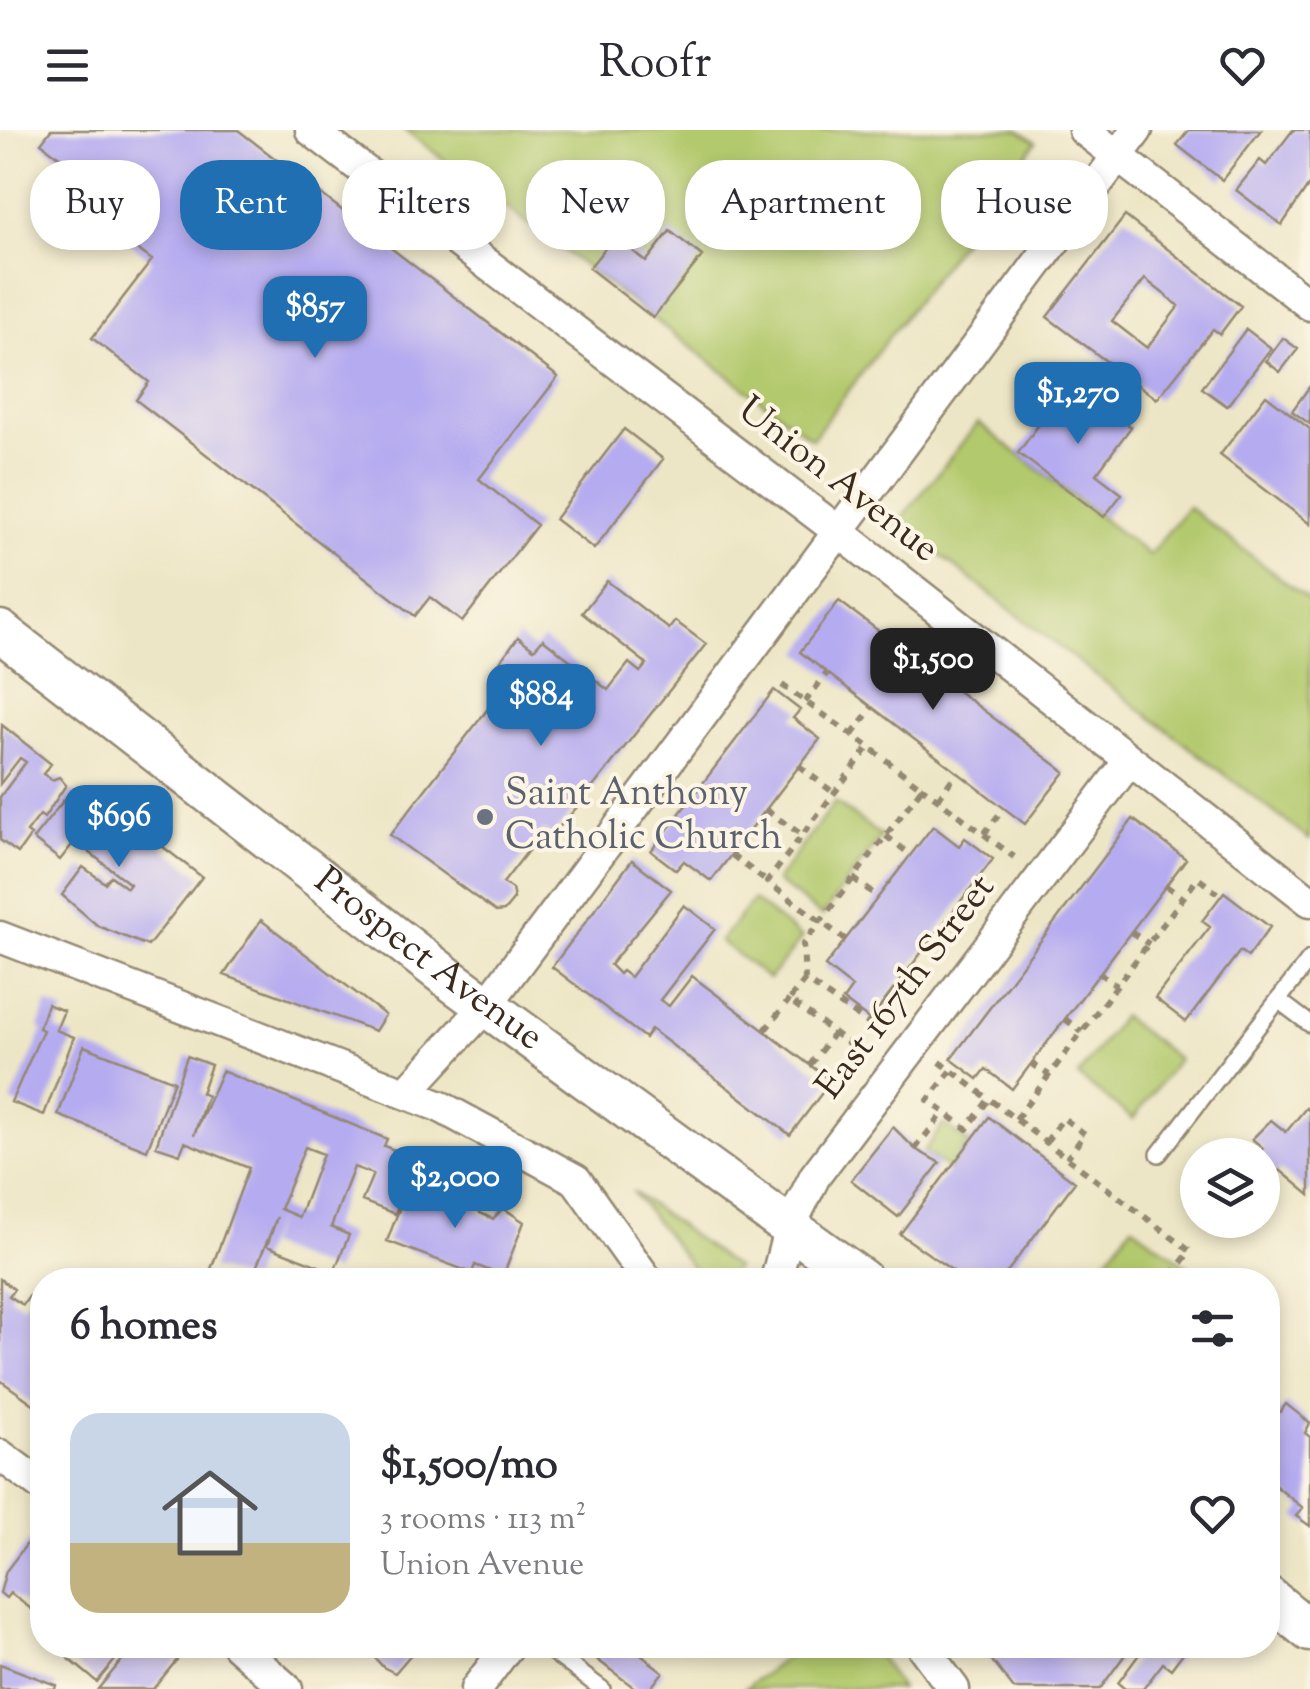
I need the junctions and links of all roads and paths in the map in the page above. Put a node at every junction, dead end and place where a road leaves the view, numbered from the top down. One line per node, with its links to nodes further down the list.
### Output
1 (311, 130): 6 (street, Union Avenue)
2 (1084, 130): 4 (street)
3 (1137, 130): 4 (street)
4 (1117, 157): 5 (street); 6 (street)
5 (1310, 305)
6 (838, 531): 14 (street, Union Avenue); 46 (street)
7 (0, 631): 46 (street, Prospect Avenue)
8 (827, 672): 10 (path)
9 (782, 685): 10 (path)
10 (805, 702): 12 (path)
11 (872, 707): 12 (path)
12 (852, 735): 13 (path)
13 (869, 747): 17 (path); 18 (path)
14 (1130, 760): 34 (street, Union Avenue); 67 (street, East 167th Street)
15 (799, 766): 18 (path)
16 (957, 772): 19 (path)
17 (920, 786): 19 (path); 24 (path)
18 (834, 793): 23 (path)
19 (938, 799): 22 (path)
20 (1004, 808): 22 (path)
21 (766, 810): 23 (path)
22 (984, 834): 27 (path)
23 (802, 835): 29 (path)
24 (886, 836): 26 (path); 28 (path)
25 (732, 855): 29 (path)
26 (911, 855)
27 (1014, 857)
28 (854, 878): 32 (path); 35 (path)
29 (767, 882): 35 (path)
30 (1166, 886): 33 (path)
31 (1216, 892): 33 (path)
32 (878, 898)
33 (1183, 898): 39 (path)
34 (1310, 901)
35 (820, 921): 38 (path); 42 (path)
36 (1131, 932): 39 (path)
37 (0, 937): 59 (street)
38 (846, 940)
39 (1149, 944): 43 (path)
40 (1310, 960): 45 (lane)
41 (1100, 973): 43 (path)
42 (805, 980): 44 (path); 50 (path)
43 (1117, 986): 51 (path)
44 (788, 1000): 49 (path); 52 (path)
45 (1278, 1000): 48 (lane); 65 (lane)
46 (486, 1006): 59 (street); 67 (street, Prospect Avenue)
47 (1064, 1020): 51 (path)
48 (1310, 1024)
49 (765, 1030)
50 (881, 1032)
51 (1082, 1032): 58 (path)
52 (834, 1033): 53 (path); 56 (path)
53 (856, 1048)
54 (938, 1061): 57 (path)
55 (1031, 1063): 58 (path)
56 (810, 1065)
57 (952, 1071): 60 (path); 61 (path)
58 (1049, 1076): 62 (path)
59 (406, 1093): 68 (street)
60 (989, 1099): 61 (path); 62 (path)
61 (944, 1112): 64 (path)
62 (1016, 1119): 63 (path)
63 (1046, 1142): 66 (path); 66 (path)
64 (915, 1150)
65 (1159, 1154)
66 (1067, 1158): 71 (path)
67 (790, 1226): 69 (street, East 167th Street); 70 (street, Prospect Avenue)
68 (638, 1268)
69 (779, 1268)
70 (846, 1268)
71 (1177, 1268)
72 (0, 1455): 73 (street)
73 (30, 1477)
74 (1280, 1607): 75 (street)
75 (1310, 1631)
76 (252, 1658): 80 (street)
77 (499, 1658): 81 (street)
78 (560, 1658): 82 (lane)
79 (931, 1658): 83 (street)
80 (287, 1689)
81 (476, 1689)
82 (602, 1689)
83 (954, 1689)

